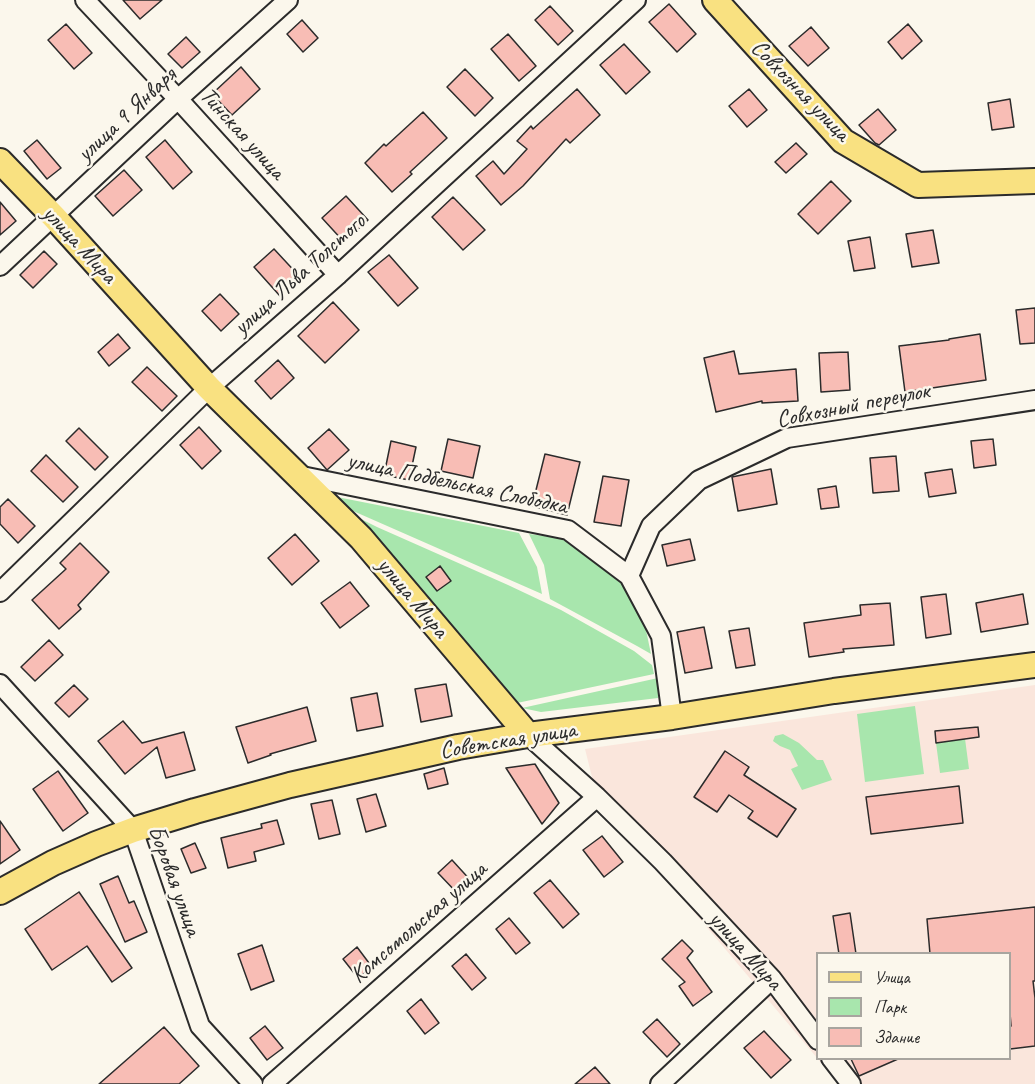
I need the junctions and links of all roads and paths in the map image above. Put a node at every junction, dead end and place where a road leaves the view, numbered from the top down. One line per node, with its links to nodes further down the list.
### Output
1 (85, 0): 5 (street, Тинская улица)
2 (288, 0): 5 (street, улица 9 Января)
3 (636, 0): 10 (street, улица Льва Толстого)
4 (715, 0): 7 (main road, Совхозная улица)
5 (178, 99): 8 (street, улица 9 Января); 10 (street, Тинская улица)
6 (0, 161): 8 (main road, улица Мира)
7 (1035, 181)
8 (54, 217): 9 (street, улица 9 Января); 11 (main road, улица Мира)
9 (0, 266)
10 (338, 275): 11 (street, улица Льва Толстого)
11 (209, 388): 13 (main road, улица Мира); 15 (street, улица Льва Толстого)
12 (1035, 400): 14 (street, Совхозный переулок)
13 (297, 475): 14 (street, улица Подбельская Слободка); 19 (main road, улица Мира)
14 (629, 576): 18 (street)
15 (0, 592)
16 (1035, 665): 18 (main road, Советская улица)
17 (0, 684): 21 (street, Боровая улица)
18 (672, 717): 19 (main road, Советская улица)
19 (528, 735): 20 (street, улица Мира); 21 (main road, Советская улица)
20 (597, 797): 23 (street, улица Мира); 27 (street, Комсомольская улица)
21 (133, 830): 22 (main road, Советская улица); 26 (street, Боровая улица)
22 (0, 892)
23 (772, 979): 24 (street, улица Мира); 28 (street)
24 (816, 1037)
25 (832, 1060): 29 (street)
26 (253, 1084)
27 (272, 1084)
28 (660, 1084)
29 (851, 1084)

